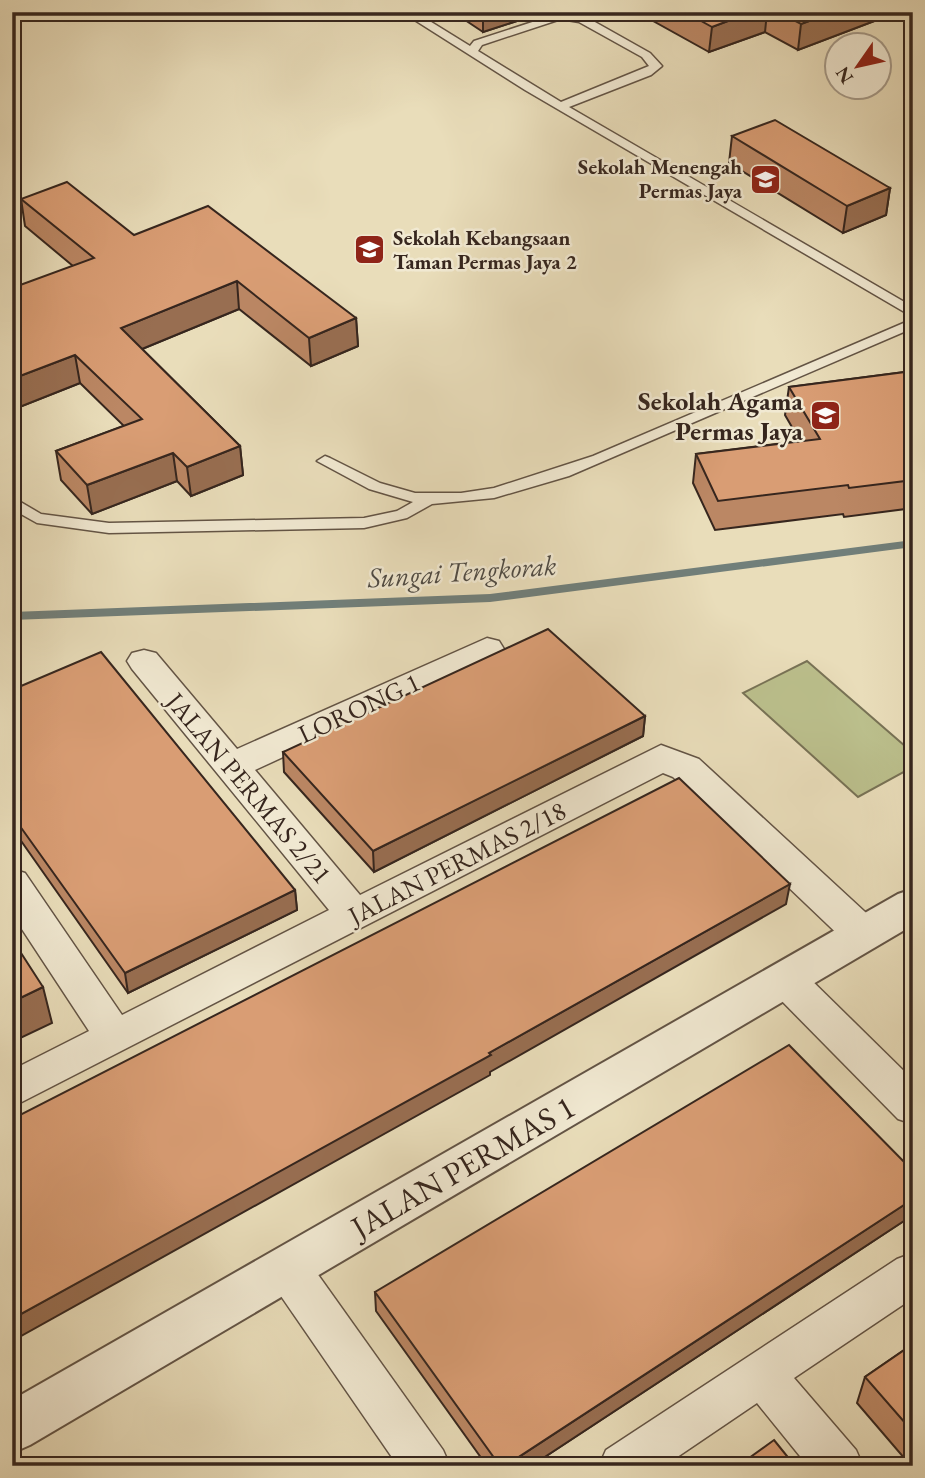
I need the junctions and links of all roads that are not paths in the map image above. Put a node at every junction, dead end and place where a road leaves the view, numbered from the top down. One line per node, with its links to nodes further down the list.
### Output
1 (407, 12): 2 (lane)
2 (472, 52): 3 (lane); 3 (lane)
3 (560, 106): 4 (lane)
4 (913, 313)
5 (913, 323): 7 (lane)
6 (325, 461): 7 (lane)
7 (429, 499): 8 (lane)
8 (12, 502)
9 (487, 649): 11 (street, LORONG 1)
10 (144, 661): 11 (street, JALAN PERMAS 2/21)
11 (231, 766): 14 (street, JALAN PERMAS 2/21)
12 (12, 883): 17 (street)
13 (913, 905): 15 (street, JALAN PERMAS 1)
14 (355, 915): 15 (street, JALAN PERMAS 2/18); 17 (street, JALAN PERMAS 2/18)
15 (863, 934): 16 (street, JALAN PERMAS 1)
16 (785, 979): 19 (street); 20 (street, JALAN PERMAS 1)
17 (115, 1037): 18 (street, JALAN PERMAS 2/18)
18 (12, 1090)
19 (913, 1107)
20 (288, 1269): 23 (street, JALAN PERMAS 1); 24 (street)
21 (913, 1273): 22 (street)
22 (761, 1374): 25 (street); 26 (street)
23 (12, 1429)
24 (426, 1466)
25 (624, 1466)
26 (839, 1466)

